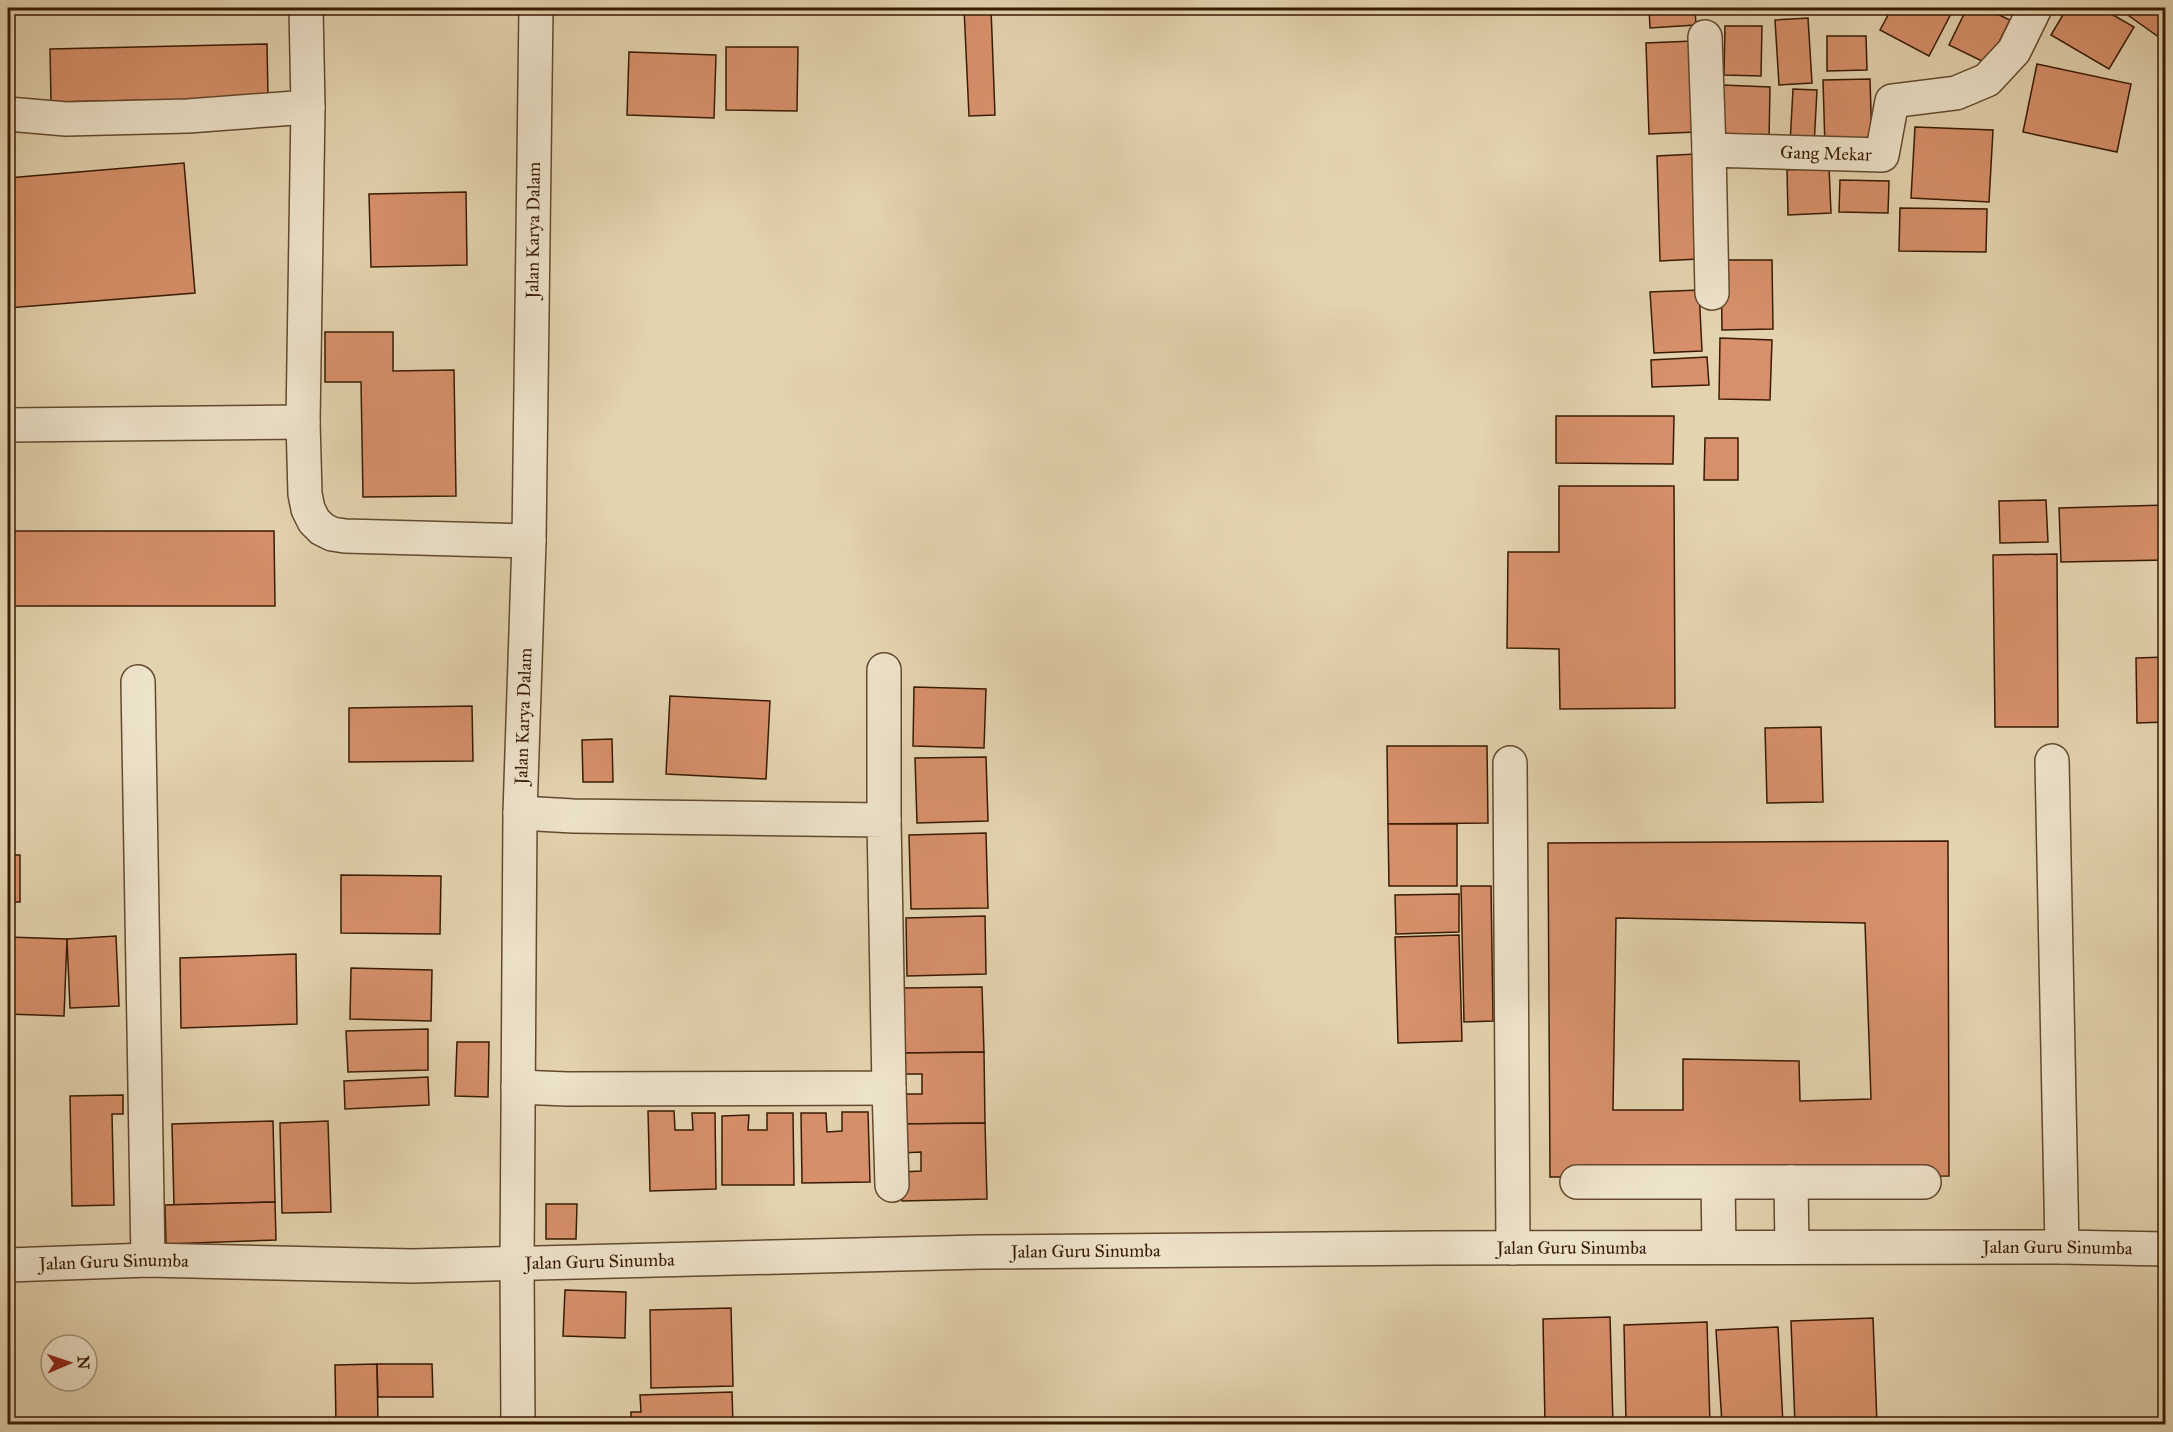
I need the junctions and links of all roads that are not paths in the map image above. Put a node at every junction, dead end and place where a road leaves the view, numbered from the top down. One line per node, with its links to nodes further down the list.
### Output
1 (306, 8): 5 (street)
2 (536, 8): 11 (street, Jalan Karya Dalam)
3 (2035, 8): 7 (street, Gang Mekar)
4 (1705, 37): 7 (street)
5 (308, 107): 6 (street); 9 (street)
6 (8, 114)
7 (1709, 150): 8 (street)
8 (1712, 293)
9 (303, 422): 10 (street); 11 (street)
10 (8, 425)
11 (529, 541): 16 (street, Jalan Karya Dalam)
12 (884, 670): 17 (street)
13 (138, 682): 30 (street)
14 (2052, 761): 27 (street)
15 (1510, 763): 28 (street)
16 (520, 813): 17 (street); 18 (street, Jalan Karya Dalam)
17 (884, 820): 19 (street)
18 (519, 1087): 19 (street); 31 (street, Jalan Karya Dalam)
19 (888, 1088): 24 (street)
20 (1576, 1182): 23 (street)
21 (1791, 1182): 22 (street); 23 (street); 26 (street)
22 (1924, 1182)
23 (1718, 1183): 25 (street)
24 (892, 1185)
25 (1719, 1247): 26 (street, Jalan Guru Sinumba); 28 (street, Jalan Guru Sinumba)
26 (1792, 1247): 27 (street, Jalan Guru Sinumba)
27 (2062, 1247): 29 (street, Jalan Guru Sinumba)
28 (1513, 1248): 31 (street, Jalan Guru Sinumba)
29 (2166, 1249)
30 (148, 1260): 31 (street, Jalan Guru Sinumba); 32 (street, Jalan Guru Sinumba)
31 (517, 1264): 33 (street, Jalan Karya Dalam)
32 (8, 1265)
33 (518, 1425)

